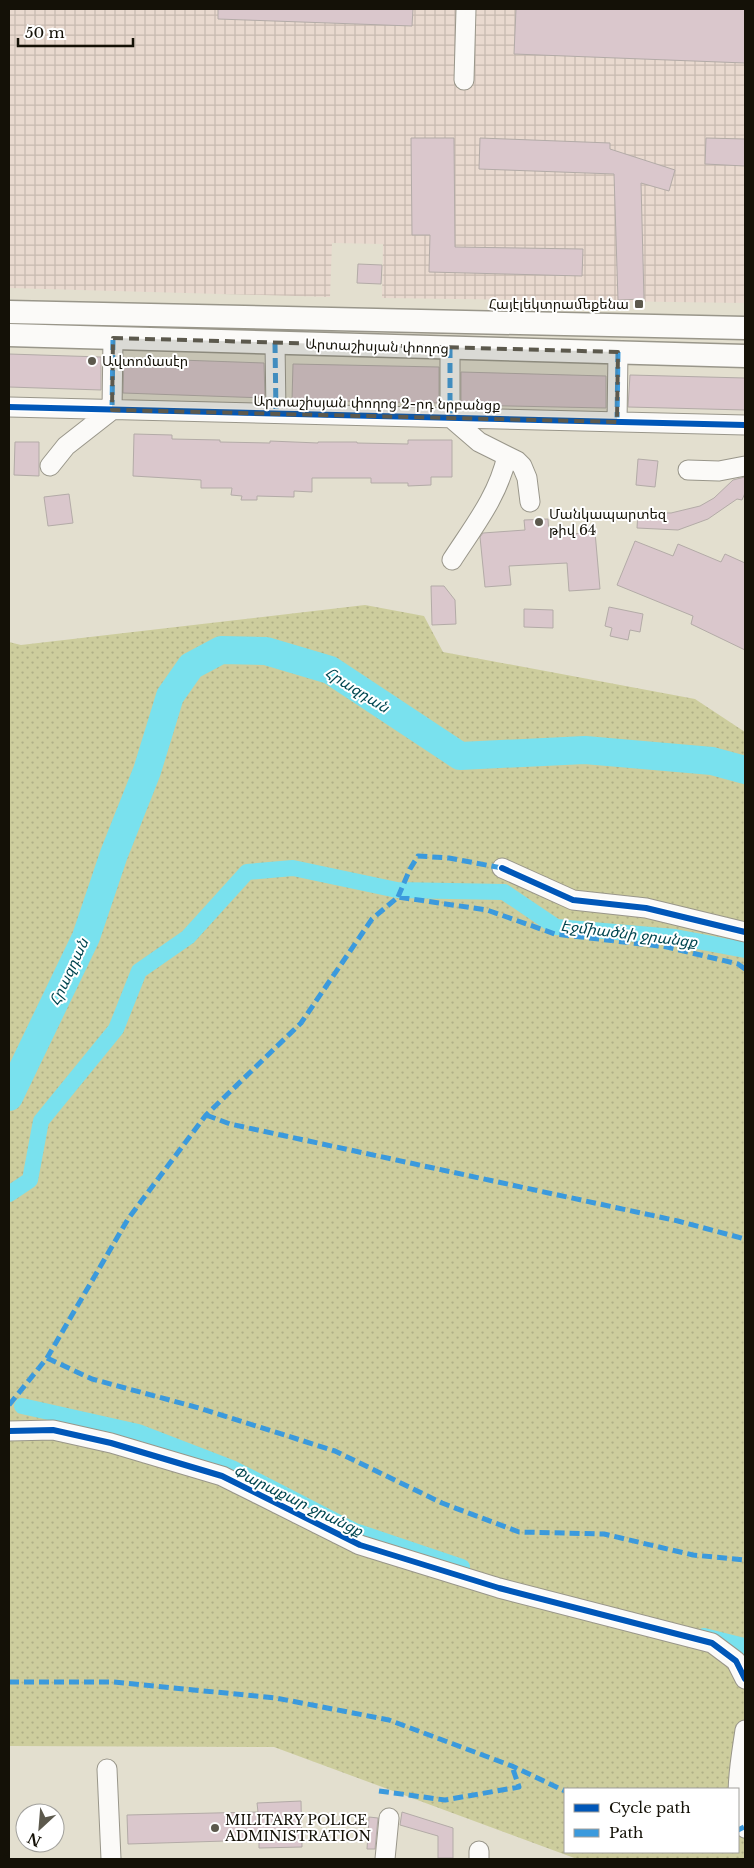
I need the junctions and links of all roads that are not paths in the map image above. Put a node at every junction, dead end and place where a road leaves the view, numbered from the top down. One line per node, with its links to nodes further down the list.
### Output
1 (466, 9): 2 (street)
2 (464, 80)
3 (9, 312): 4 (main road, Արտաշիսյան փողոց)
4 (745, 328)
5 (9, 335): 6 (main road, Արտաշիսյան փողոց)
6 (113, 338): 7 (main road, Արտաշիսյան փողոց); 12 (street)
7 (275, 343): 8 (main road, Արտաշիսյան փողոց); 13 (street)
8 (450, 348): 9 (main road, Արտաշիսյան փողոց); 14 (street)
9 (618, 352): 10 (main road, Արտաշիսյան փողոց); 15 (street)
10 (745, 356)
11 (9, 407): 12 (street, Արտաշիսյան փողոց 2-րդ նրբանցք)
12 (112, 410): 13 (street, Արտաշիսյան փողոց 2-րդ նրբանցք); 18 (street)
13 (276, 413): 14 (street, Արտաշիսյան փողոց 2-րդ նրբանցք)
14 (450, 417): 15 (street, Արտաշիսյան փողոց 2-րդ նրբանցք); 17 (street)
15 (617, 422): 16 (street, Արտաշիսյան փողոց 2-րդ նրբանցք)
16 (745, 425)
17 (507, 456): 21 (street); 22 (street)
18 (50, 466)
19 (745, 466): 20 (street)
20 (688, 470)
21 (530, 502)
22 (452, 560)
23 (502, 868): 24 (street)
24 (745, 932)
25 (9, 1431): 26 (street)
26 (745, 1679)
27 (745, 1730): 29 (street)
28 (107, 1768): 33 (street)
29 (739, 1788)
30 (739, 1800): 32 (street)
31 (389, 1818): 34 (street)
32 (745, 1828)
33 (110, 1859)
34 (384, 1859)

